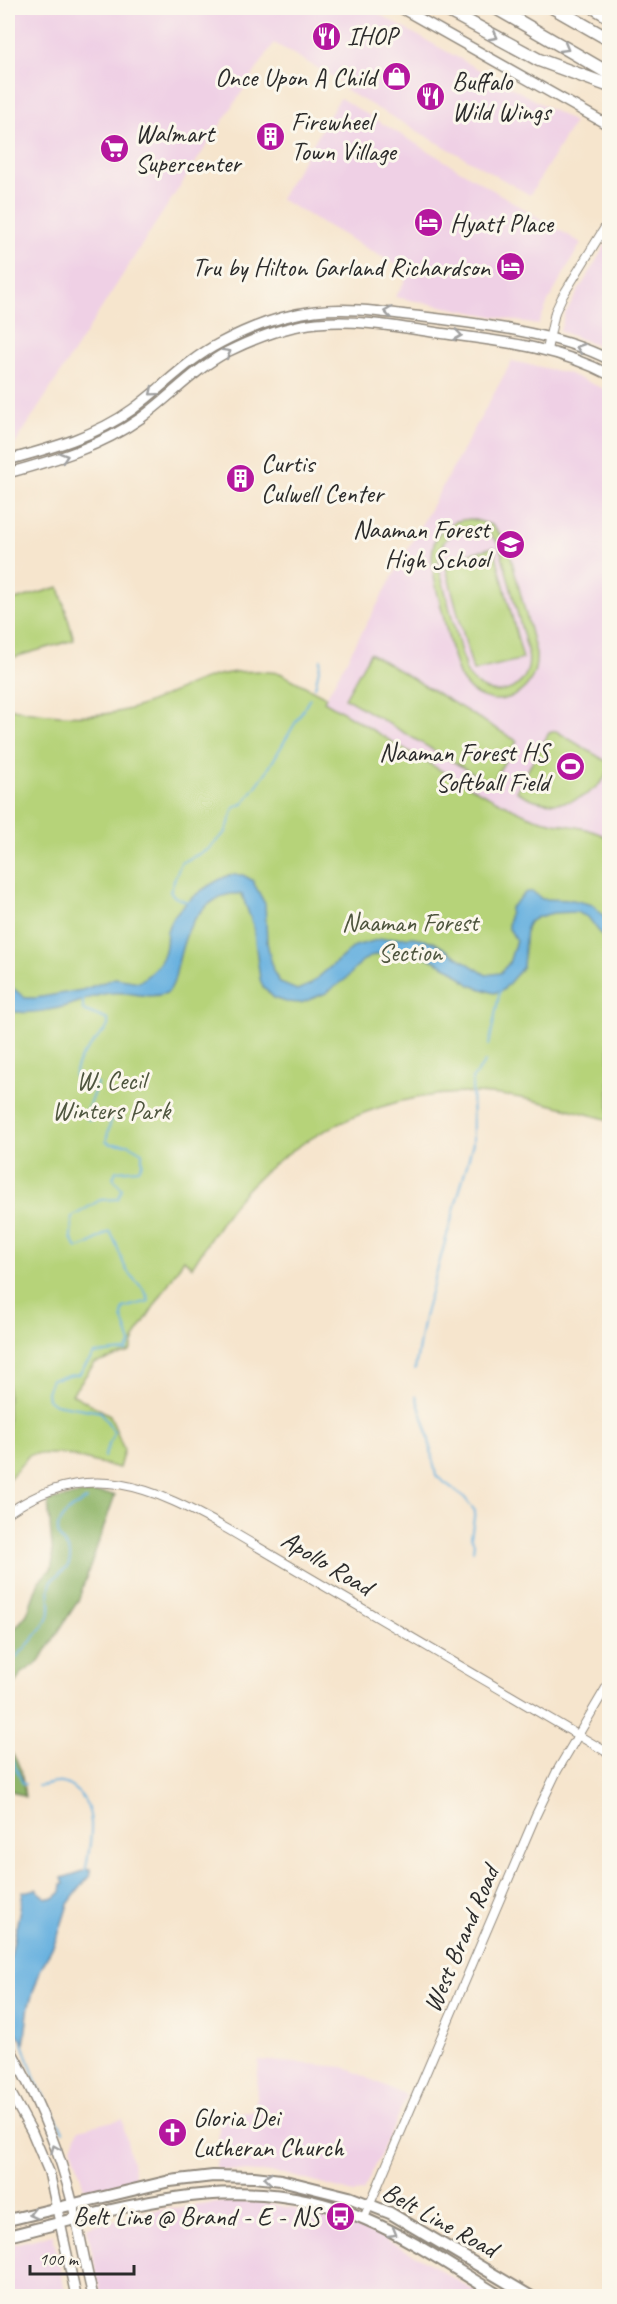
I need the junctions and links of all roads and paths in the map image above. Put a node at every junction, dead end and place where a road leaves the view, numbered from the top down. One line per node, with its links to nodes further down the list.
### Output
1 (401, 8): 10 (main road)
2 (443, 8): 9 (highway, one-way to 9)
3 (496, 8): 8 (highway, one-way to 8)
4 (554, 8): 7 (highway)
5 (595, 8): 6 (highway)
6 (609, 17)
7 (609, 40)
8 (609, 74)
9 (609, 86)
10 (609, 126)
11 (609, 219): 14 (street)
12 (450, 319): 13 (main road); 14 (main road); 18 (main road, one-way to 18)
13 (428, 331): 15 (main road, one-way to 15); 19 (main road, one-way to 13)
14 (549, 338): 15 (street); 16 (main road, one-way to 14)
15 (547, 350): 17 (main road)
16 (609, 360)
17 (609, 375)
18 (8, 460)
19 (8, 473)
20 (8, 1513): 22 (street, Apollo Road)
21 (609, 1681): 22 (street, West Brand Road)
22 (578, 1735): 23 (street, Apollo Road); 29 (street, West Brand Road)
23 (609, 1754)
24 (8, 2045): 28 (main road, one-way to 24)
25 (8, 2088): 30 (main road)
26 (240, 2176): 27 (main road); 28 (main road, Belt Line Road); 29 (main road, Belt Line Road, one-way to 26)
27 (240, 2192): 31 (main road, Belt Line Road); 32 (main road, Belt Line Road)
28 (73, 2205): 30 (main road, Belt Line Road); 32 (main road)
29 (370, 2205): 31 (street, West Brand Road); 36 (main road, Belt Line Road)
30 (58, 2208): 33 (main road, Belt Line Road, one-way to 33); 34 (main road)
31 (364, 2218): 37 (main road, Belt Line Road, one-way to 37)
32 (76, 2219): 34 (main road, Belt Line Road); 39 (main road)
33 (8, 2220)
34 (62, 2223): 35 (main road, Belt Line Road); 38 (main road)
35 (8, 2236)
36 (480, 2266): 37 (main road); 41 (main road, Belt Line Road)
37 (472, 2280): 40 (main road, Belt Line Road)
38 (76, 2296)
39 (93, 2296)
40 (500, 2296)
41 (530, 2296)

